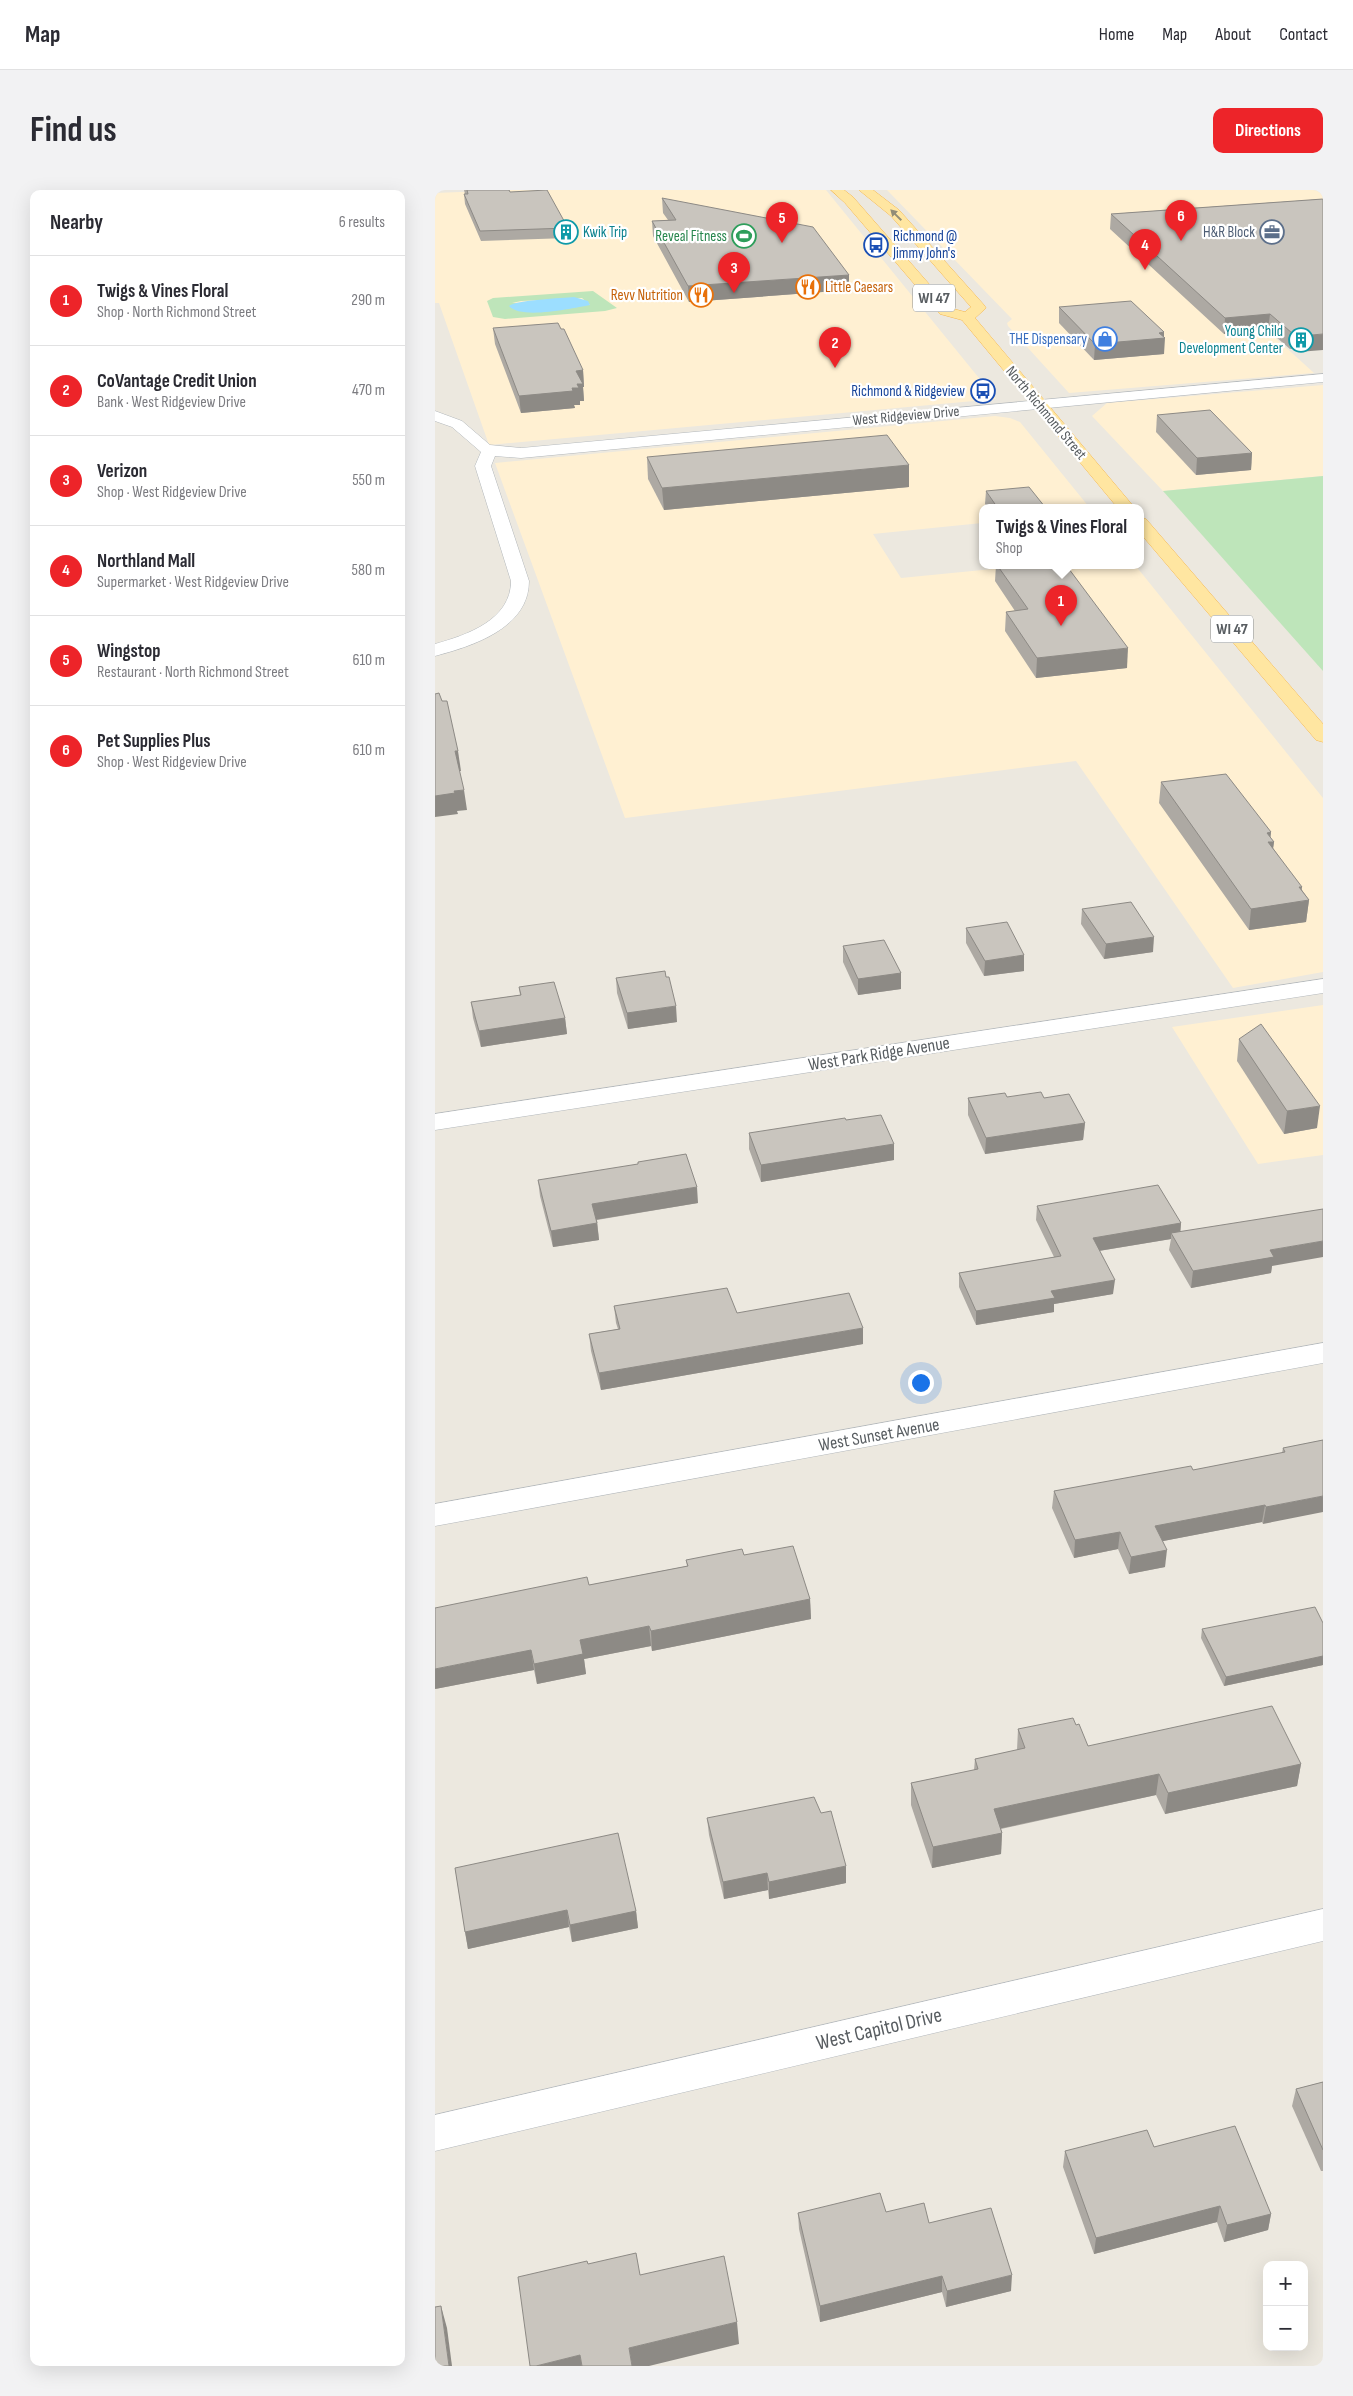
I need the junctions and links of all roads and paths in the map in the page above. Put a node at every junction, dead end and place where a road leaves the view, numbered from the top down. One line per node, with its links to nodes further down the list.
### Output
1 (837, 190): 3 (main road, WI 47)
2 (865, 190): 3 (main road, WI 47, one-way to 2)
3 (967, 317): 5 (main road, North Richmond Street / WI 47)
4 (1323, 378): 5 (street, West Ridgeview Drive)
5 (1038, 404): 7 (street, West Ridgeview Drive); 8 (main road, North Richmond Street / WI 47)
6 (435, 416): 7 (street)
7 (490, 450): 10 (street)
8 (1123, 504)
9 (1144, 528): 11 (main road, WI 47)
10 (435, 650)
11 (1323, 736)
12 (1323, 986): 13 (street, West Park Ridge Avenue)
13 (435, 1122)
14 (1323, 1353): 15 (street, West Sunset Avenue)
15 (435, 1515)
16 (1323, 1925): 17 (street, West Capitol Drive)
17 (435, 2133)

